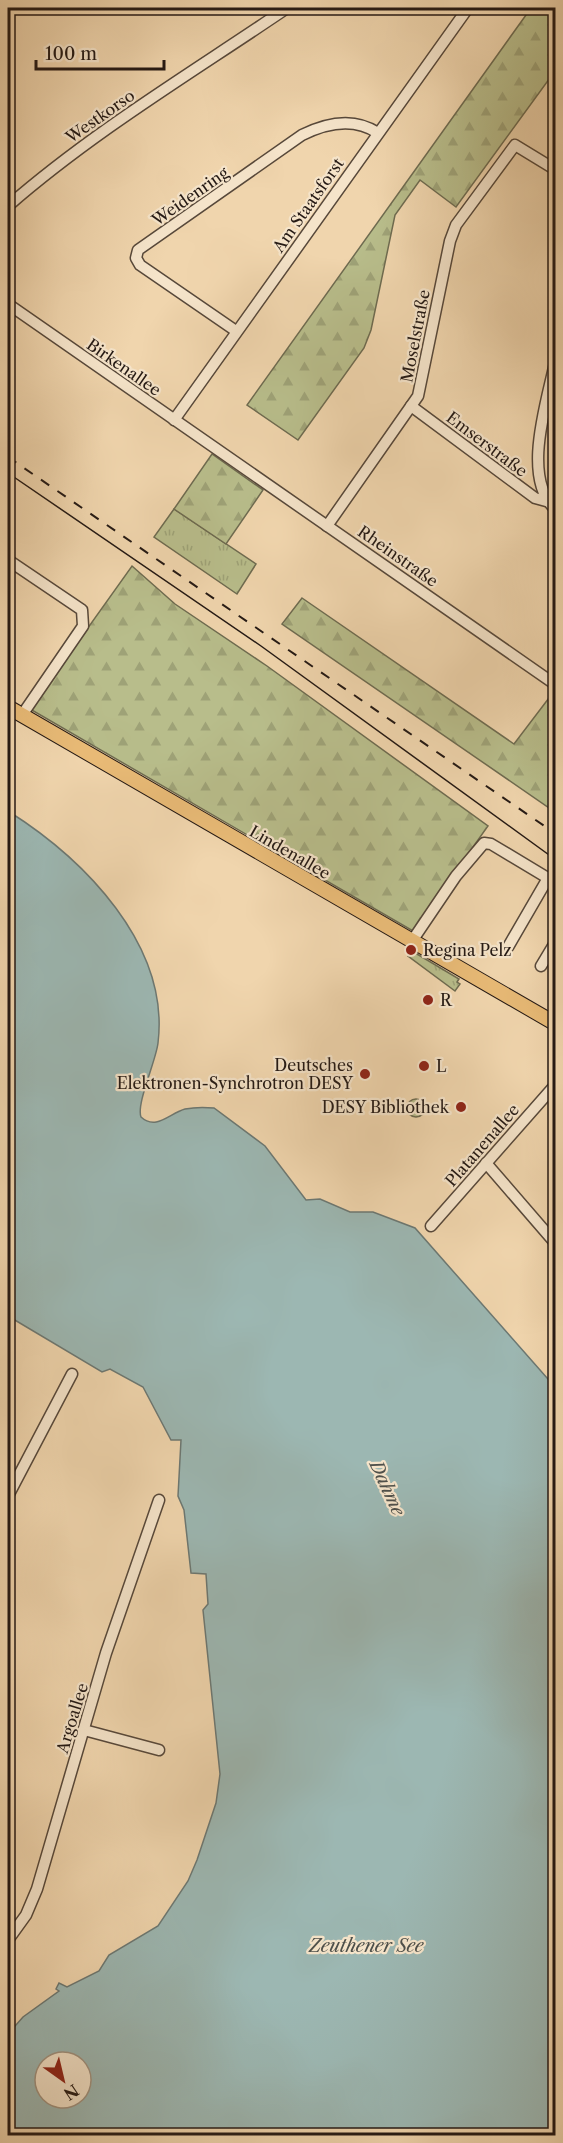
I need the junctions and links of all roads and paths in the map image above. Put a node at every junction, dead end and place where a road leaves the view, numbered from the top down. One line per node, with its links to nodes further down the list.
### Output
1 (287, 8): 5 (street, Westkorso)
2 (468, 8): 3 (street, Am Staatsforst)
3 (378, 133): 7 (street, Am Staatsforst); 7 (street, Weidenring)
4 (555, 170): 9 (street, Moselstraße)
5 (8, 206)
6 (8, 304): 10 (street, Birkenallee)
7 (236, 331): 10 (street, Am Staatsforst)
8 (555, 358): 12 (street)
9 (411, 406): 12 (street, Emserstraße); 14 (street, Moselstraße)
10 (174, 420): 11 (street, Birkenallee)
11 (223, 454): 14 (street, Rheinstraße)
12 (546, 501): 13 (street, Emserstraße)
13 (555, 510)
14 (327, 526): 16 (street, Rheinstraße)
15 (8, 560): 18 (street)
16 (555, 685)
17 (8, 707): 18 (main road, Lindenallee)
18 (22, 715): 21 (main road, Lindenallee)
19 (552, 881): 21 (street); 22 (street)
20 (555, 940): 23 (street)
21 (412, 941): 24 (main road, Lindenallee)
22 (508, 947)
23 (541, 966)
24 (555, 1024)
25 (555, 1084): 26 (street, Platanenallee)
26 (486, 1163): 27 (street, Platanenallee); 28 (street)
27 (431, 1226)
28 (555, 1244)
29 (72, 1374): 30 (street)
30 (8, 1496)
31 (159, 1500): 32 (street, Argoallee)
32 (84, 1730): 33 (street); 34 (street, Argoallee)
33 (159, 1750)
34 (8, 1940)

